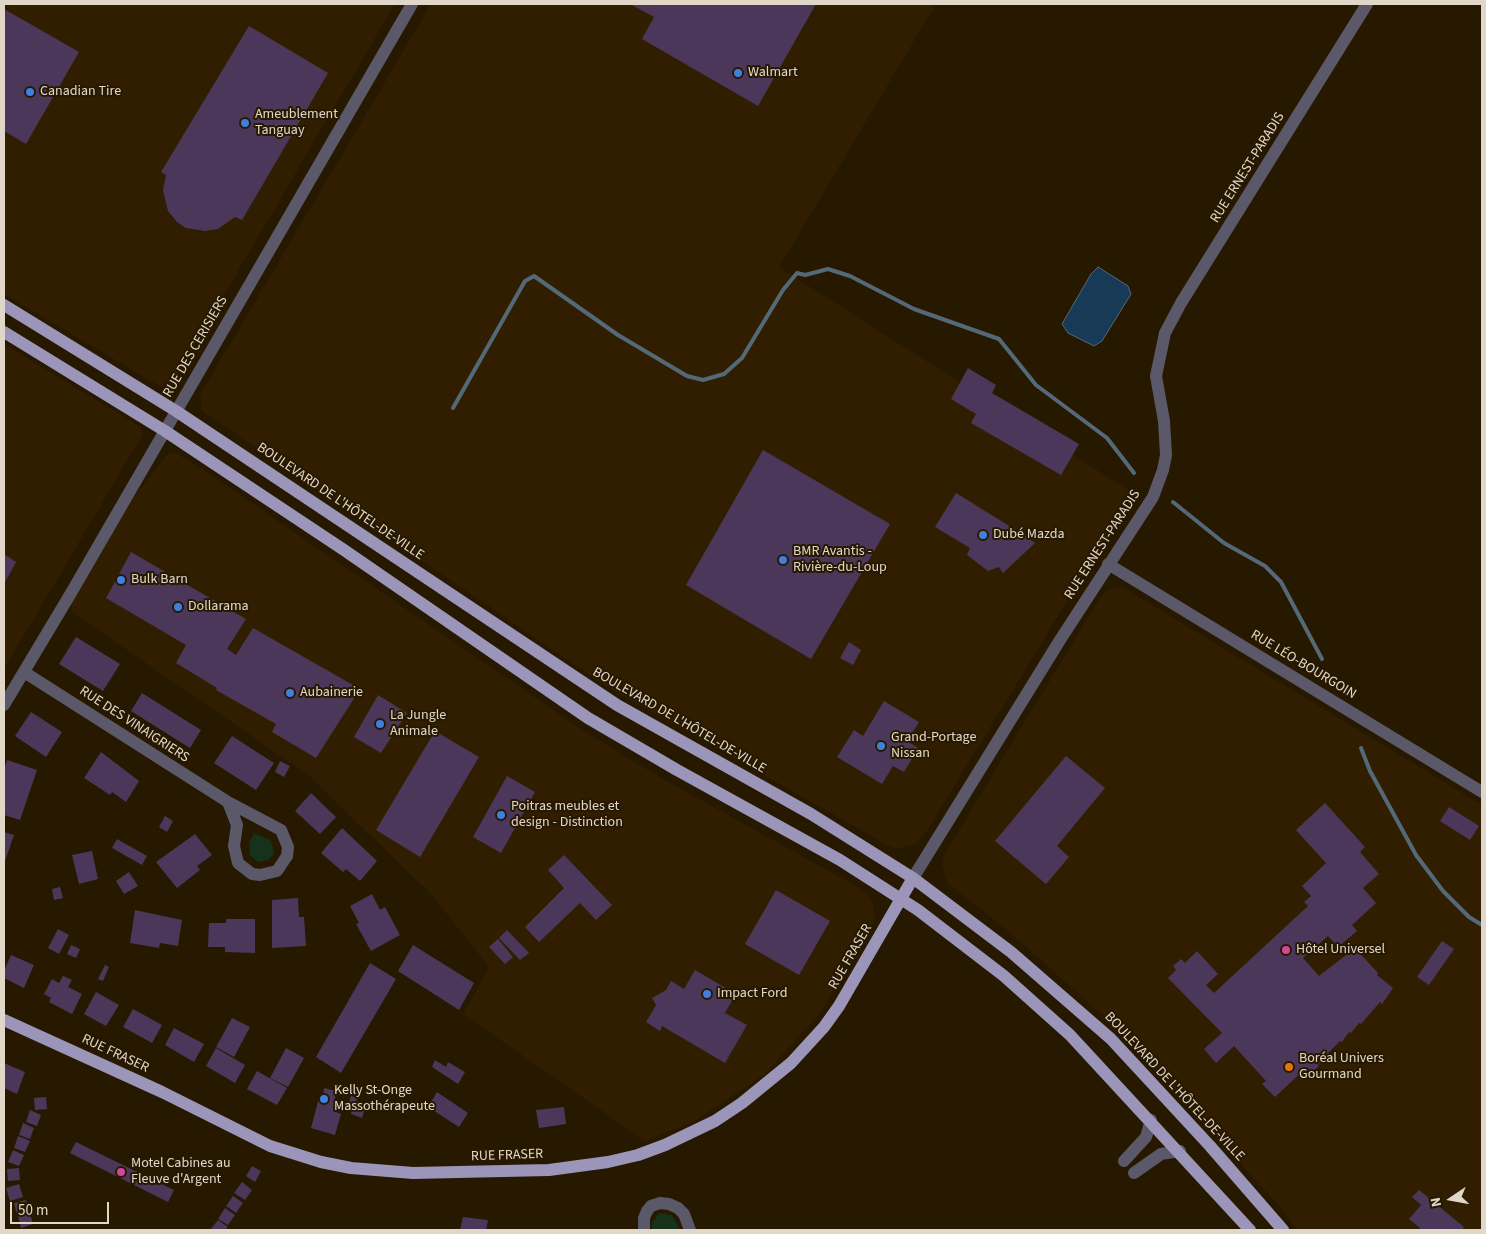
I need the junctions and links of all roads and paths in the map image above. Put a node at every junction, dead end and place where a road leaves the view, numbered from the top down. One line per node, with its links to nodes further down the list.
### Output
1 (412, 4): 5 (street, RUE DES CERISIERS)
2 (1368, 4): 7 (street, RUE ERNEST-PARADIS)
3 (4, 305): 5 (main road, BOULEVARD DE L'HÔTEL-DE-VILLE)
4 (4, 332): 6 (main road)
5 (176, 411): 6 (street, RUE DES CERISIERS); 12 (main road, BOULEVARD DE L'HÔTEL-DE-VILLE)
6 (165, 431): 8 (street, RUE DES CERISIERS); 13 (main road)
7 (1108, 564): 10 (street, RUE LÉO-BOURGOIN); 12 (street, RUE ERNEST-PARADIS)
8 (24, 672): 9 (street, RUE DES CERISIERS); 11 (street, RUE DES VINAIGRIERS)
9 (4, 705)
10 (1482, 792)
11 (228, 802): 11 (street, RUE DES VINAIGRIERS)
12 (913, 878): 13 (main road, RUE FRASER); 22 (main road, BOULEVARD DE L'HÔTEL-DE-VILLE)
13 (901, 898): 14 (main road, RUE FRASER); 15 (main road)
14 (4, 1020)
15 (1151, 1120): 16 (main road); 17 (street)
16 (1180, 1152): 18 (street); 21 (main road)
17 (1124, 1161)
18 (1134, 1173)
19 (644, 1230): 20 (street)
20 (690, 1230)
21 (1250, 1230)
22 (1283, 1230)

